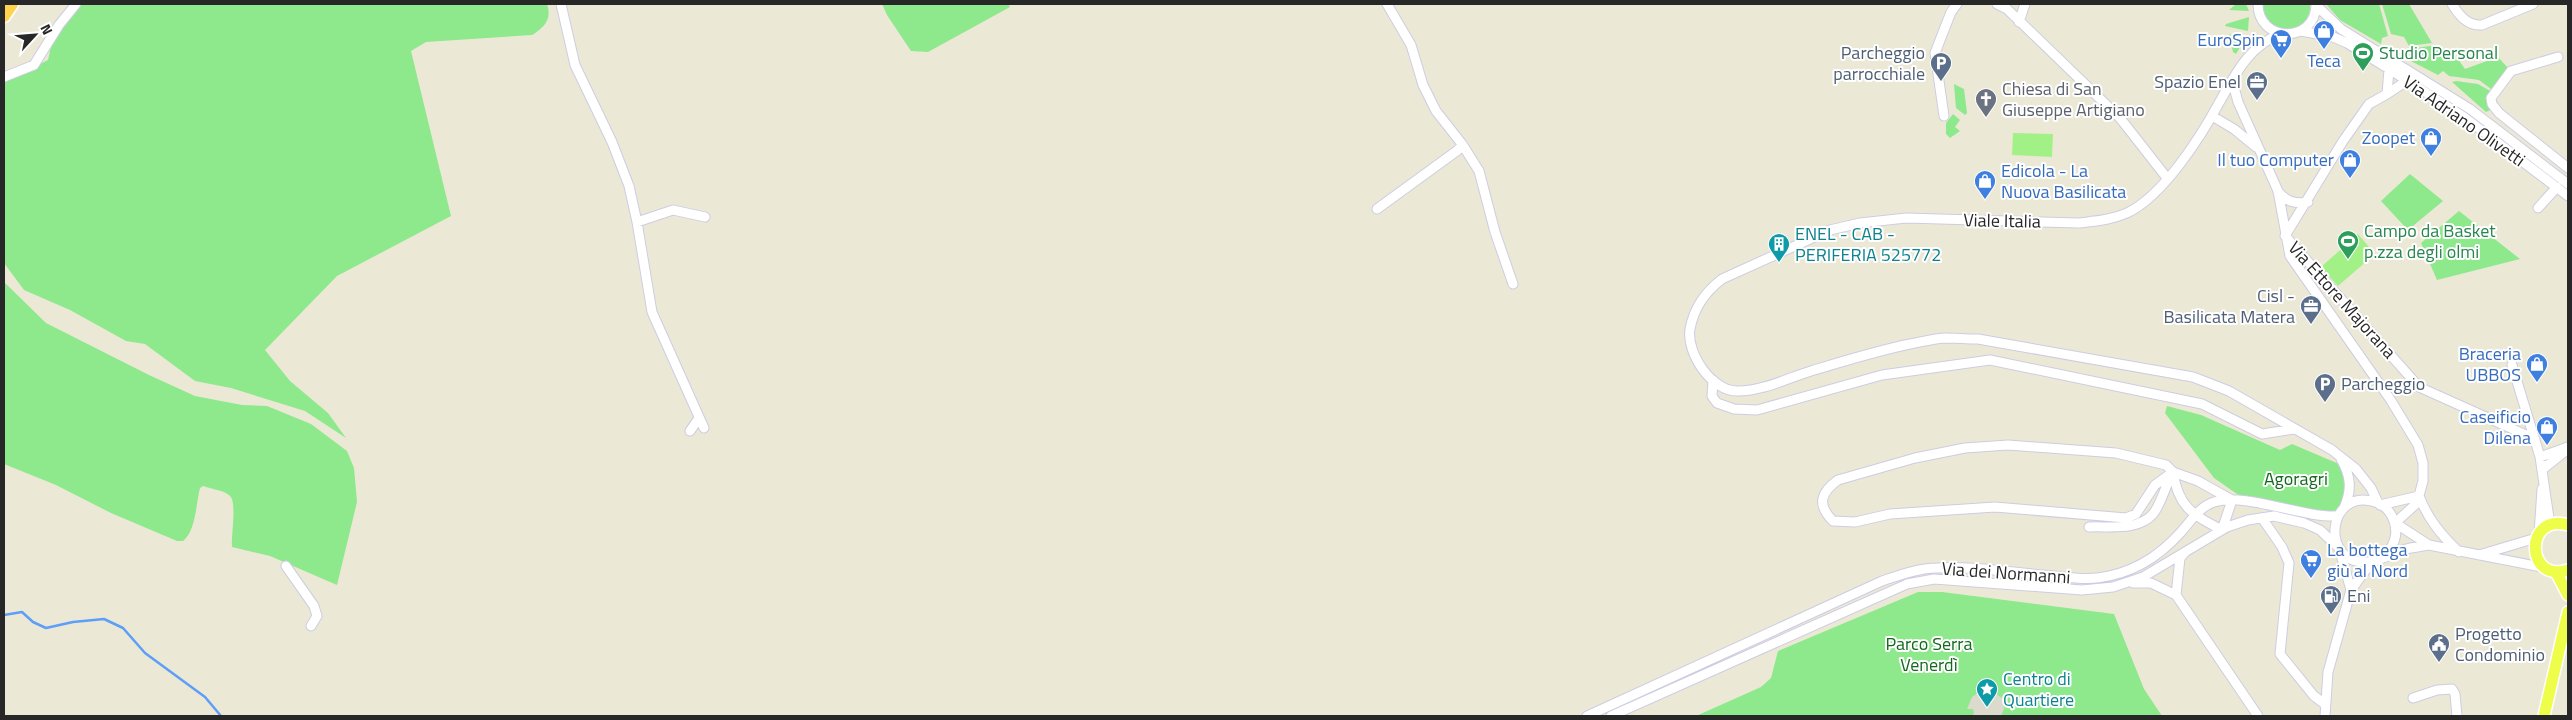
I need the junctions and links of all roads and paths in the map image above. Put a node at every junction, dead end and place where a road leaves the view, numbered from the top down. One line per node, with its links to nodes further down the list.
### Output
1 (12, 4): 12 (highway)
2 (76, 4): 20 (street)
3 (562, 4): 38 (street)
4 (1387, 4): 26 (street)
5 (1957, 4): 24 (street)
6 (1997, 4): 13 (street)
7 (2025, 4): 13 (street)
8 (2258, 4): 14 (street)
9 (2452, 4): 10 (street)
10 (2533, 4)
11 (2316, 5): 15 (street); 30 (street, Via Adriano Olivetti)
12 (4, 16)
13 (2019, 22): 29 (street)
14 (2265, 25): 16 (street); 17 (street)
15 (2301, 32): 16 (street, Via Adriano Olivetti); 19 (street, Via Adriano Olivetti)
16 (2281, 34): 17 (street, Viale Italia)
17 (2265, 40): 21 (street, Viale Italia)
18 (2558, 57): 28 (street)
19 (2389, 69): 22 (street, Via Adriano Olivetti); 23 (street)
20 (4, 77)
21 (2232, 80): 25 (street, Viale Italia); 27 (street)
22 (2408, 80): 23 (street); 31 (street, Via Adriano Olivetti)
23 (2387, 94): 34 (street)
24 (1944, 116)
25 (2212, 116): 27 (street); 29 (street, Viale Italia)
26 (1462, 144): 36 (street); 40 (street)
27 (2258, 149): 32 (street)
28 (2568, 167)
29 (2167, 178): 42 (street, Viale Italia)
30 (2568, 184)
31 (2557, 187): 33 (street, Via Adriano Olivetti); 35 (street)
32 (2278, 192): 34 (street); 39 (street)
33 (2568, 196)
34 (2308, 202): 39 (street)
35 (2538, 208)
36 (1377, 209)
37 (705, 217): 38 (street)
38 (637, 222): 43 (street)
39 (2285, 236): 47 (street, Via Ettore Majorana); 53 (street, Via Ettore Majorana)
40 (1513, 284)
41 (2512, 365): 47 (street)
42 (1713, 380): 45 (street, Viale Italia); 45 (street, Viale Italia)
43 (699, 418): 44 (street); 46 (street)
44 (704, 428)
45 (2294, 429): 49 (street, Viale Italia)
46 (690, 431)
47 (2535, 439): 50 (street)
48 (2568, 448): 50 (street); 51 (street)
49 (2339, 455): 55 (street, Viale Italia); 56 (street)
50 (2540, 457): 51 (street)
51 (2543, 469): 62 (street); 65 (street)
52 (2173, 472): 52 (street); 54 (street); 58 (street); 63 (street)
53 (2419, 496): 55 (street); 61 (street, Via Ettore Majorana); 69 (street)
54 (2232, 500): 58 (street, Via dei Normanni); 59 (street, Via dei Normanni); 64 (street)
55 (2379, 504): 56 (street); 61 (street)
56 (2344, 508): 59 (street)
57 (2568, 512): 62 (main road)
58 (2194, 516): 64 (street); 84 (street, Via dei Normanni)
59 (2338, 516): 67 (street)
60 (2262, 518): 64 (street, Via dei Normanni); 67 (street, Via dei Normanni); 83 (street)
61 (2395, 523): 66 (street); 71 (street)
62 (2559, 524): 65 (main road)
63 (2089, 527)
64 (2222, 530): 68 (street, Via dei Normanni)
65 (2538, 536): 70 (street); 73 (main road)
66 (2428, 545): 69 (street); 71 (street)
67 (2339, 548): 71 (street); 76 (street)
68 (2187, 549): 75 (street, Via dei Normanni); 77 (street)
69 (2460, 552): 70 (street)
70 (2475, 556): 73 (street)
71 (2374, 561): 76 (street)
72 (286, 566): 80 (street)
73 (2551, 570): 74 (main road); 78 (main road)
74 (2568, 570)
75 (2128, 584): 77 (street); 85 (street, Via dei Normanni)
76 (2351, 590): 83 (street)
77 (2176, 595): 86 (street)
78 (2568, 595)
79 (2568, 612): 81 (main road)
80 (311, 626)
81 (2565, 641): 89 (main road)
82 (2413, 698): 88 (street)
83 (2325, 704): 87 (street)
84 (1587, 716)
85 (1611, 716)
86 (2258, 716)
87 (2325, 716)
88 (2457, 716)
89 (2544, 716)

